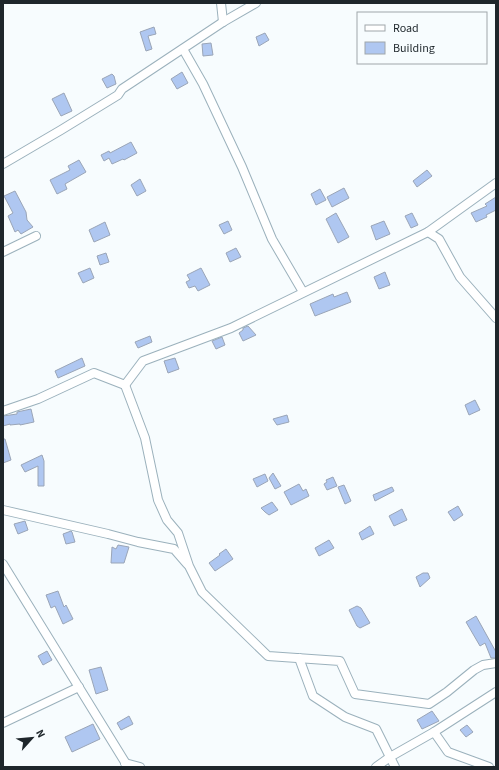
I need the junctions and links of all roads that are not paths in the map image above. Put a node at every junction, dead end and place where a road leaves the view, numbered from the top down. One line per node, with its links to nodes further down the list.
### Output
1 (221, 3): 3 (street)
2 (256, 3): 3 (street)
3 (223, 22): 4 (street)
4 (183, 49): 5 (street); 10 (street)
5 (3, 164)
6 (496, 183): 7 (street)
7 (428, 232): 10 (street); 11 (street)
8 (36, 236): 9 (street)
9 (3, 252)
10 (303, 292): 12 (street)
11 (496, 318)
12 (124, 385): 13 (street); 16 (street)
13 (3, 411)
14 (3, 510): 16 (street)
15 (3, 564): 19 (street)
16 (189, 566): 17 (street)
17 (299, 658): 18 (street); 23 (street)
18 (496, 663)
19 (79, 687): 21 (street); 24 (street)
20 (496, 692): 22 (street)
21 (3, 723)
22 (434, 732): 23 (street); 28 (street)
23 (390, 757): 26 (street); 27 (street)
24 (127, 765): 25 (street)
25 (140, 767)
26 (376, 767)
27 (395, 767)
28 (489, 767)

